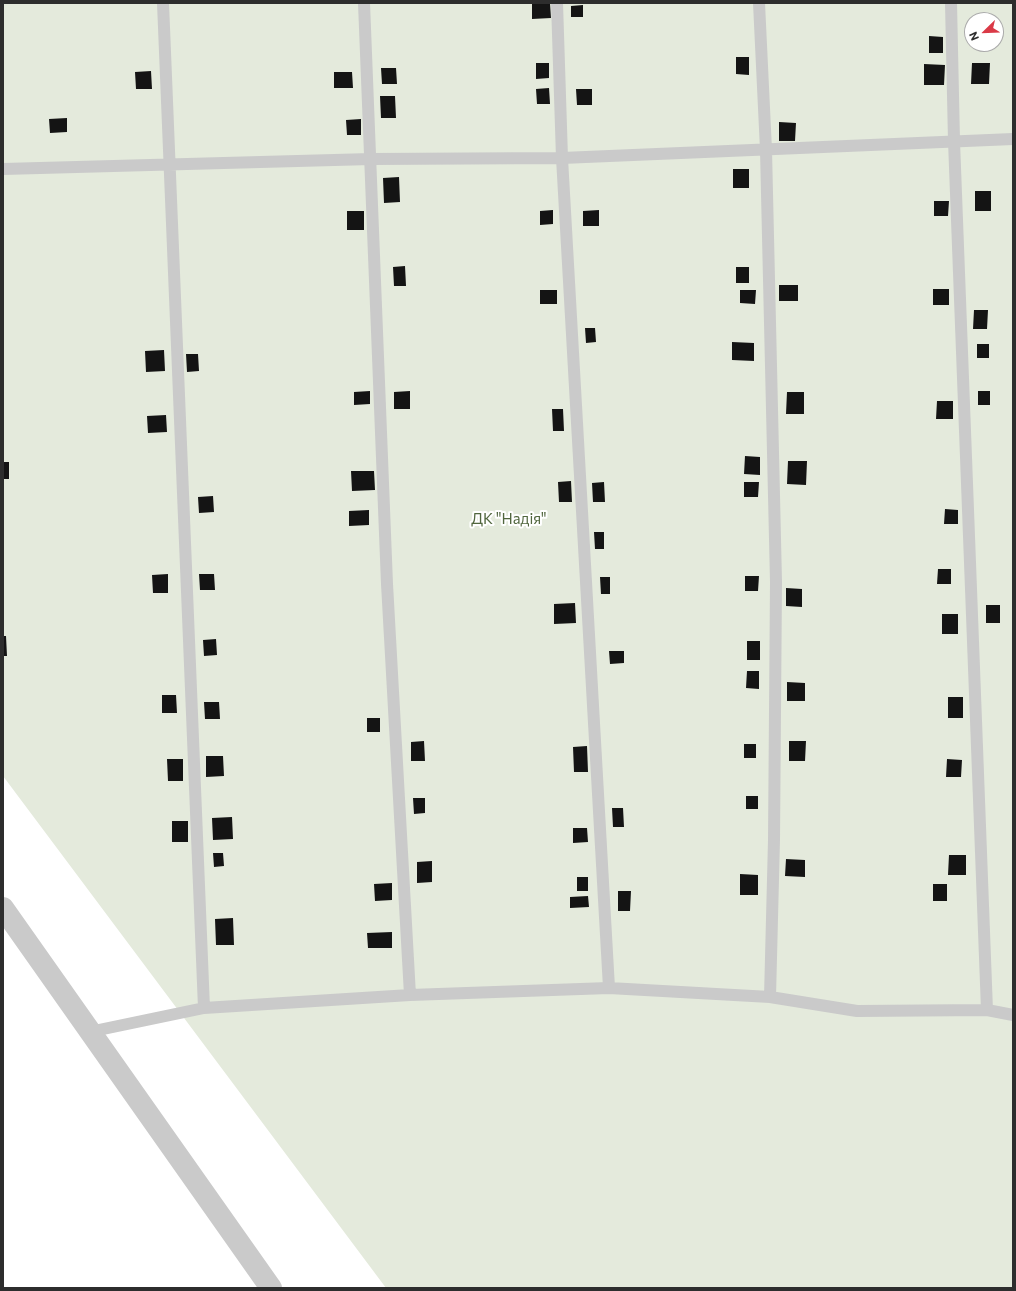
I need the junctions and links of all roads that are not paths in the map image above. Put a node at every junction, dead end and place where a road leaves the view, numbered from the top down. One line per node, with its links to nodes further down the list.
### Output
1 (163, 3): 11 (lane)
2 (364, 3): 10 (lane)
3 (557, 3): 9 (lane)
4 (759, 3): 8 (lane)
5 (950, 3): 7 (lane)
6 (1013, 139): 7 (lane)
7 (954, 141): 8 (lane); 18 (lane)
8 (766, 150): 9 (lane); 16 (lane)
9 (562, 158): 10 (lane); 14 (lane)
10 (371, 159): 11 (lane); 15 (lane)
11 (170, 164): 12 (lane); 17 (lane)
12 (3, 169)
13 (3, 908): 20 (street)
14 (609, 988): 15 (lane); 16 (lane)
15 (410, 996): 17 (lane)
16 (770, 996): 18 (lane)
17 (204, 1008): 20 (lane)
18 (987, 1010): 19 (lane)
19 (1013, 1015)
20 (89, 1032): 21 (street)
21 (271, 1288)

